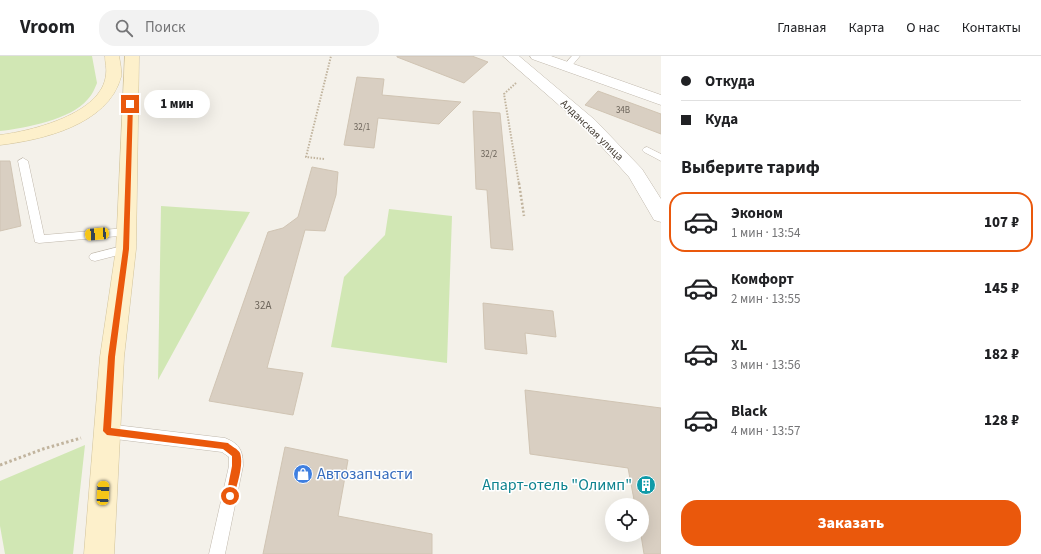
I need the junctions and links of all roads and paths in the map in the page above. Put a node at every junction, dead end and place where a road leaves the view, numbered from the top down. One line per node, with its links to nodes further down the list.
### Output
1 (112, 56): 9 (main road)
2 (132, 56): 16 (main road)
3 (331, 56): 12 (path)
4 (510, 56): 14 (street, Алданская улица)
5 (538, 56): 6 (street)
6 (571, 61): 8 (street)
7 (519, 80): 15 (path)
8 (661, 100)
9 (0, 140)
10 (647, 150): 11 (lane)
11 (661, 158)
12 (324, 159)
13 (23, 161): 16 (lane)
14 (661, 215)
15 (524, 216)
16 (126, 240): 17 (lane); 18 (main road)
17 (95, 257)
18 (107, 431): 19 (path); 20 (main road); 21 (lane)
19 (0, 465)
20 (99, 554)
21 (217, 554)

